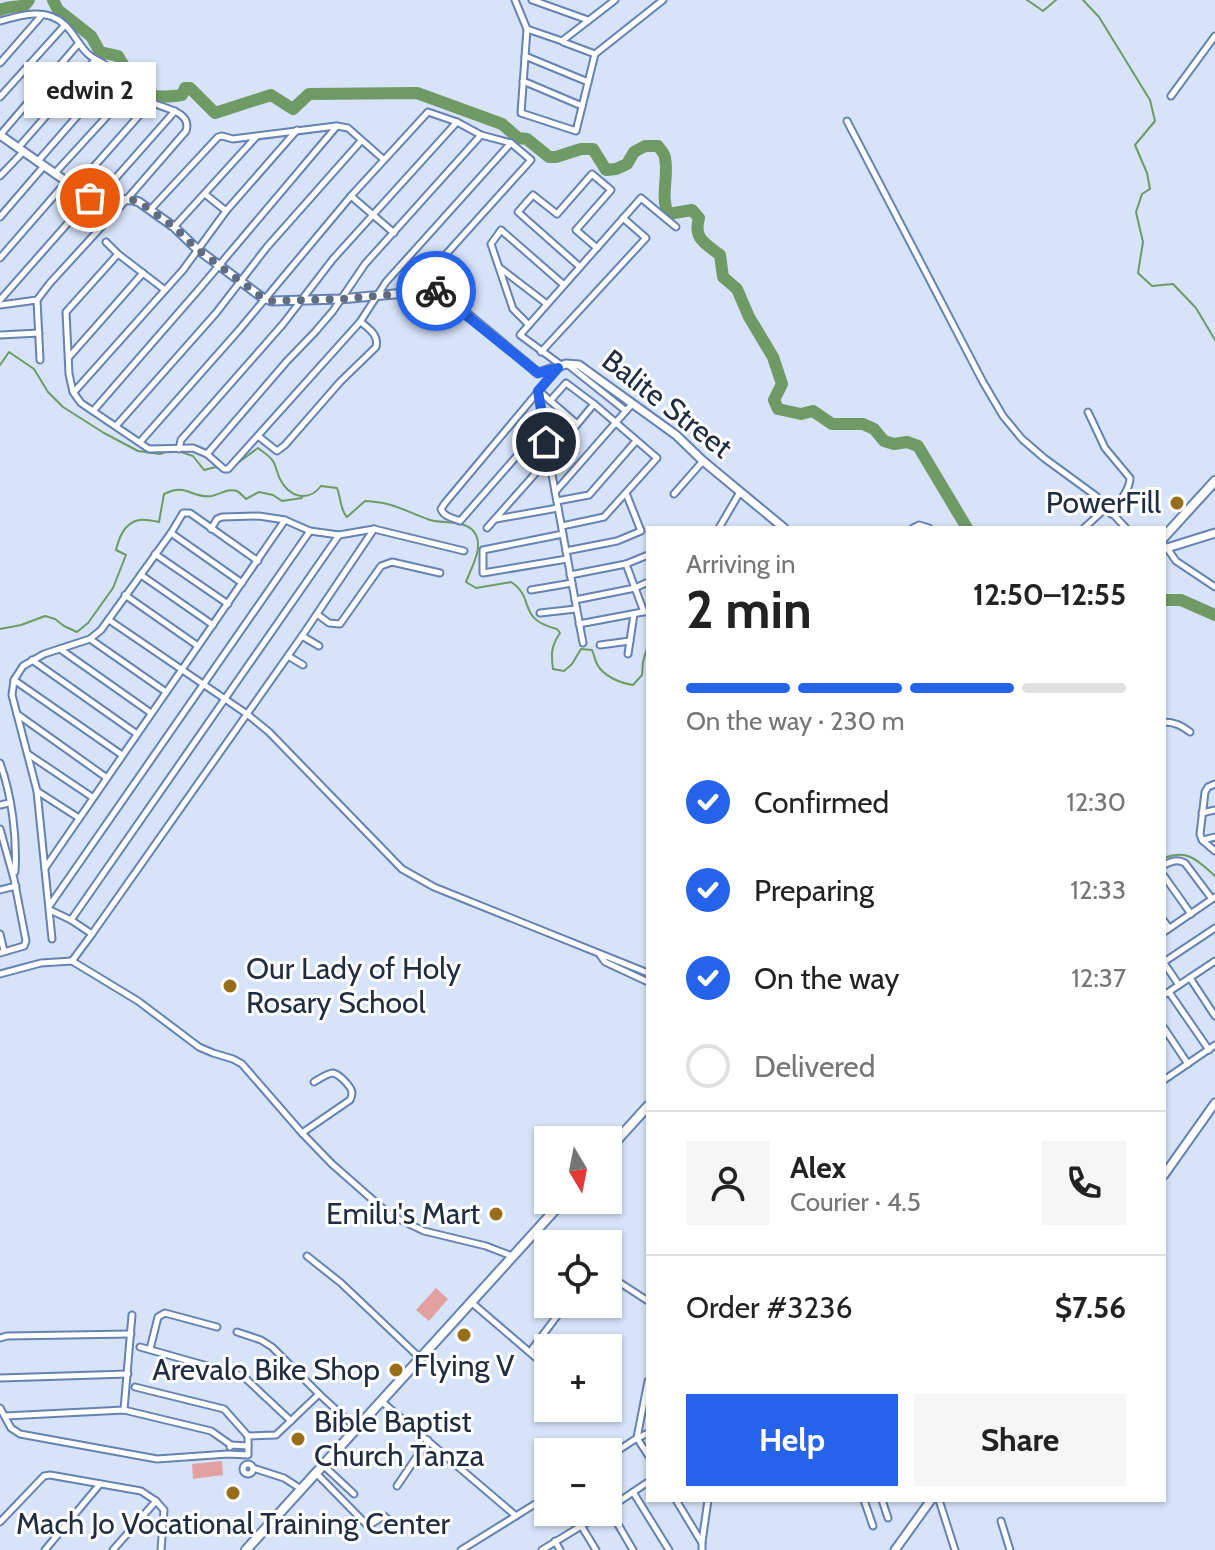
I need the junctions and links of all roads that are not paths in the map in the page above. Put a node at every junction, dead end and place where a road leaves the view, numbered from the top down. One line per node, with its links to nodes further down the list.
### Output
1 (515, 0): 9 (street)
2 (532, 0): 7 (street)
3 (612, 0): 7 (street)
4 (663, 0): 13 (street)
5 (43, 14): 6 (street); 8 (street); 16 (street)
6 (0, 21)
7 (589, 21): 11 (street)
8 (65, 25): 12 (street); 22 (street)
9 (527, 29): 11 (street); 14 (street)
10 (1215, 36): 21 (street)
11 (562, 41): 13 (street)
12 (79, 43): 15 (street); 30 (street)
13 (595, 54): 19 (street)
14 (525, 56): 18 (street); 19 (street)
15 (95, 60): 17 (street); 35 (street)
16 (0, 63)
17 (113, 75): 20 (street); 37 (street)
18 (523, 81): 24 (street); 24 (street)
19 (588, 82): 24 (street)
20 (131, 90): 23 (street); 38 (street)
21 (1171, 96)
22 (0, 97)
23 (151, 102): 25 (street); 41 (street)
24 (582, 106)
25 (175, 111): 44 (street); 45 (street)
26 (847, 121): 106 (street)
27 (457, 122): 31 (street); 36 (street); 48 (street)
28 (337, 126): 29 (street); 33 (street); 59 (street)
29 (297, 130): 32 (street); 47 (street)
30 (0, 135): 35 (street)
31 (481, 135): 34 (street); 53 (street)
32 (256, 136): 42 (street); 46 (street)
33 (361, 141): 36 (street); 63 (street)
34 (511, 143): 66 (street); 67 (street)
35 (21, 150): 37 (street); 39 (street)
36 (383, 159): 43 (street)
37 (41, 164): 38 (street); 49 (street)
38 (55, 173): 40 (street)
39 (0, 176)
40 (67, 181): 41 (street); 58 (street)
41 (75, 188): 44 (street)
42 (205, 194): 47 (street); 51 (street)
43 (351, 196): 48 (street); 68 (street)
44 (94, 198): 45 (street); 72 (street)
45 (127, 199): 46 (street); 70 (street)
46 (150, 210): 51 (street)
47 (226, 211): 56 (street)
48 (372, 215): 53 (street); 71 (street)
49 (0, 217)
50 (623, 218): 52 (street); 55 (street); 78 (street)
51 (174, 227): 56 (street)
52 (676, 227)
53 (394, 233): 69 (street)
54 (106, 242): 57 (street)
55 (597, 248): 61 (street); 61 (street)
56 (197, 249): 59 (street); 65 (street)
57 (118, 254): 62 (street); 79 (street)
58 (0, 258)
59 (219, 265): 63 (street); 87 (street)
60 (499, 267): 64 (street); 73 (street); 75 (street)
61 (580, 267): 64 (street)
62 (143, 273): 65 (street); 79 (street)
63 (240, 280): 68 (street); 91 (street)
64 (564, 285): 73 (street)
65 (165, 290): 83 (street)
66 (412, 292): 67 (street); 81 (street, Balite Street)
67 (378, 296): 69 (street); 74 (street)
68 (263, 298): 71 (street); 95 (street)
69 (340, 299): 71 (street); 97 (street)
70 (37, 300): 72 (street); 76 (street)
71 (301, 300): 96 (street)
72 (0, 302)
73 (547, 304): 75 (street)
74 (360, 322): 93 (street); 93 (street)
75 (529, 325): 78 (street)
76 (39, 333): 77 (street); 80 (street)
77 (0, 335)
78 (541, 352): 81 (street)
79 (68, 358): 83 (street)
80 (40, 360)
81 (562, 366): 82 (street); 86 (street, Balite Street)
82 (539, 391): 84 (street); 92 (street); 92 (street)
83 (73, 392): 87 (street)
84 (550, 401): 85 (street, Balite Street); 89 (street)
85 (594, 404): 89 (street); 90 (street, Balite Street)
86 (629, 408): 90 (street); 99 (street, Balite Street)
87 (93, 411): 91 (street)
88 (1088, 412): 107 (street)
89 (577, 424): 98 (street)
90 (615, 424): 94 (street, Balite Street); 101 (street)
91 (116, 426): 95 (street)
92 (543, 426): 98 (street)
93 (258, 436): 97 (street)
94 (636, 441): 103 (street); 105 (street)
95 (140, 442): 96 (street)
96 (179, 449): 97 (street)
97 (207, 454)
98 (549, 458): 101 (street); 108 (street)
99 (703, 461): 102 (street, Balite Street); 104 (street)
100 (1215, 481): 123 (main road)
101 (555, 492): 105 (street)
102 (740, 492): 111 (street); 112 (street, Balite Street)
103 (626, 493): 110 (street); 127 (street)
104 (674, 494)
105 (558, 505): 108 (street); 110 (street)
106 (1106, 508): 107 (street); 113 (street)
107 (1111, 514): 114 (street)
108 (495, 519): 115 (street)
109 (285, 520): 116 (street); 118 (street); 131 (street)
110 (562, 526): 121 (street)
111 (720, 526)
112 (782, 526)
113 (1086, 526)
114 (1124, 526)
115 (487, 528)
116 (211, 529): 119 (street); 131 (street)
117 (374, 529): 122 (street); 126 (street); 148 (street)
118 (310, 531): 122 (street); 167 (street)
119 (171, 533): 128 (street); 136 (street)
120 (1215, 533): 124 (street)
121 (563, 534): 127 (street); 130 (street)
122 (339, 535): 169 (street)
123 (1166, 535)
124 (1166, 548)
125 (1166, 549): 139 (street)
126 (464, 551)
127 (566, 551): 130 (street)
128 (155, 554): 134 (street); 144 (street)
129 (646, 556): 132 (street)
130 (567, 559): 135 (street)
131 (258, 561): 136 (street)
132 (626, 564): 135 (street); 140 (street)
133 (440, 573): 148 (street)
134 (141, 575): 142 (street); 152 (street)
135 (570, 575): 137 (street)
136 (242, 583): 144 (street)
137 (572, 583): 141 (street); 143 (street)
138 (646, 583): 140 (street)
139 (1215, 587)
140 (635, 588): 143 (street); 146 (street)
141 (531, 590)
142 (125, 595): 150 (street); 158 (street)
143 (575, 600): 145 (street)
144 (228, 604): 152 (street)
145 (576, 609): 147 (street); 151 (street)
146 (646, 612): 149 (street)
147 (540, 613)
148 (317, 614): 153 (street)
149 (634, 614): 151 (street); 155 (street)
150 (109, 620): 154 (street); 165 (street)
151 (579, 624): 156 (street)
152 (213, 625): 158 (street)
153 (302, 636): 159 (street); 162 (street)
154 (90, 639): 160 (street); 168 (street)
155 (630, 641): 157 (street); 161 (street)
156 (583, 643)
157 (600, 645)
158 (198, 646): 165 (street)
159 (319, 646)
160 (60, 648): 163 (street); 171 (street)
161 (628, 654)
162 (288, 656): 164 (street); 172 (street)
163 (32, 660): 166 (street); 175 (street)
164 (303, 665)
165 (181, 670): 167 (street); 168 (street)
166 (14, 680): 170 (street); 177 (street)
167 (203, 685): 169 (street); 198 (street)
168 (166, 692): 171 (street)
169 (225, 699): 172 (street); 200 (street)
170 (15, 712): 176 (street); 179 (street)
171 (151, 713): 175 (street)
172 (247, 714): 204 (street); 207 (street)
173 (1166, 722): 174 (street)
174 (1190, 732)
175 (137, 734): 177 (street)
176 (27, 753): 181 (street); 182 (street)
177 (122, 755): 179 (street)
178 (0, 763): 183 (street)
179 (107, 778): 182 (street)
180 (1215, 784): 186 (street)
181 (37, 791): 187 (street); 193 (street)
182 (92, 797): 187 (street)
183 (9, 803): 184 (street); 195 (street)
184 (0, 805)
185 (1215, 810): 186 (street)
186 (1202, 813): 190 (street)
187 (79, 818): 193 (street)
188 (0, 829): 195 (street)
189 (1215, 837): 190 (street)
190 (1202, 840): 191 (street)
191 (1215, 851)
192 (1166, 864): 197 (street)
193 (45, 868): 198 (street)
194 (1166, 879): 199 (street)
195 (15, 882): 196 (street); 206 (street)
196 (0, 890)
197 (1214, 898): 199 (street)
198 (49, 908): 200 (street); 205 (street)
199 (1191, 914): 202 (street)
200 (71, 920): 204 (street)
201 (1215, 928): 209 (street)
202 (1166, 930)
203 (0, 934): 206 (street)
204 (92, 934): 208 (street)
205 (52, 939)
206 (2, 952)
207 (600, 954): 213 (street); 216 (street)
208 (72, 961): 214 (street); 228 (street)
209 (1166, 961)
210 (1213, 962): 212 (street); 215 (street)
211 (1166, 965): 217 (street)
212 (1215, 970)
213 (646, 972)
214 (0, 974)
215 (1190, 978): 217 (street); 219 (street)
216 (646, 981)
217 (1179, 985): 218 (street)
218 (1166, 994): 222 (street)
219 (1215, 1016)
220 (1166, 1031): 223 (street)
221 (1215, 1045): 222 (street)
222 (1209, 1050): 223 (street)
223 (1188, 1064): 224 (street)
224 (1166, 1077)
225 (314, 1082): 228 (street)
226 (1215, 1103): 230 (street)
227 (646, 1108): 229 (main road)
228 (302, 1133): 235 (street)
229 (622, 1135)
230 (1166, 1172)
231 (551, 1214): 232 (main road)
232 (537, 1230)
233 (534, 1233): 235 (main road)
234 (307, 1256): 249 (street)
235 (513, 1257): 238 (main road)
236 (622, 1284): 237 (street)
237 (646, 1300)
238 (471, 1302): 247 (street); 249 (main road)
239 (132, 1315): 243 (street)
240 (556, 1318): 247 (street)
241 (217, 1327): 246 (street)
242 (237, 1332): 254 (street)
243 (131, 1334): 244 (street); 250 (street)
244 (0, 1338)
245 (140, 1347): 246 (street)
246 (150, 1349): 259 (street)
247 (530, 1352): 248 (street)
248 (534, 1356)
249 (420, 1358): 255 (main road)
250 (128, 1374): 251 (street); 257 (street)
251 (0, 1378)
252 (135, 1387): 262 (street)
253 (646, 1391): 263 (street)
254 (319, 1394): 259 (street); 260 (street)
255 (380, 1400): 260 (main road); 264 (street)
256 (0, 1408): 258 (street)
257 (124, 1410): 258 (street); 265 (street)
258 (5, 1416): 269 (street)
259 (291, 1421): 262 (street)
260 (356, 1428): 271 (main road)
261 (646, 1434): 263 (street)
262 (248, 1436): 266 (street)
263 (637, 1438): 267 (street); 268 (street)
264 (428, 1440): 275 (street); 288 (street)
265 (231, 1445): 266 (street); 269 (street)
266 (248, 1446): 270 (street)
267 (622, 1448)
268 (646, 1452)
269 (228, 1454): 270 (street)
270 (248, 1455): 276 (street)
271 (323, 1465): 272 (main road); 278 (street)
272 (316, 1473): 276 (main road); 295 (street)
273 (646, 1483): 277 (street)
274 (100, 1484): 280 (street); 291 (street); 299 (street)
275 (397, 1486)
276 (301, 1489): 302 (main road)
277 (633, 1492): 279 (street); 308 (street)
278 (354, 1494)
279 (622, 1500)
280 (156, 1501): 300 (street); 301 (street)
281 (677, 1502): 297 (street)
282 (708, 1502): 297 (street)
283 (865, 1502): 293 (street)
284 (883, 1502): 289 (street)
285 (930, 1502): 309 (street)
286 (940, 1502): 298 (street)
287 (534, 1505): 288 (street)
288 (516, 1516): 303 (street)
289 (888, 1518)
290 (1001, 1521): 310 (street)
291 (0, 1522)
292 (617, 1526): 307 (street)
293 (873, 1526)
294 (582, 1527): 296 (street); 306 (street)
295 (400, 1530)
296 (555, 1541): 304 (street); 305 (street)
297 (702, 1546)
298 (954, 1549)
299 (45, 1550)
300 (113, 1550)
301 (161, 1550)
302 (246, 1550)
303 (461, 1550)
304 (542, 1550)
305 (560, 1550)
306 (596, 1550)
307 (633, 1550)
308 (669, 1550)
309 (895, 1550)
310 (1010, 1550)

